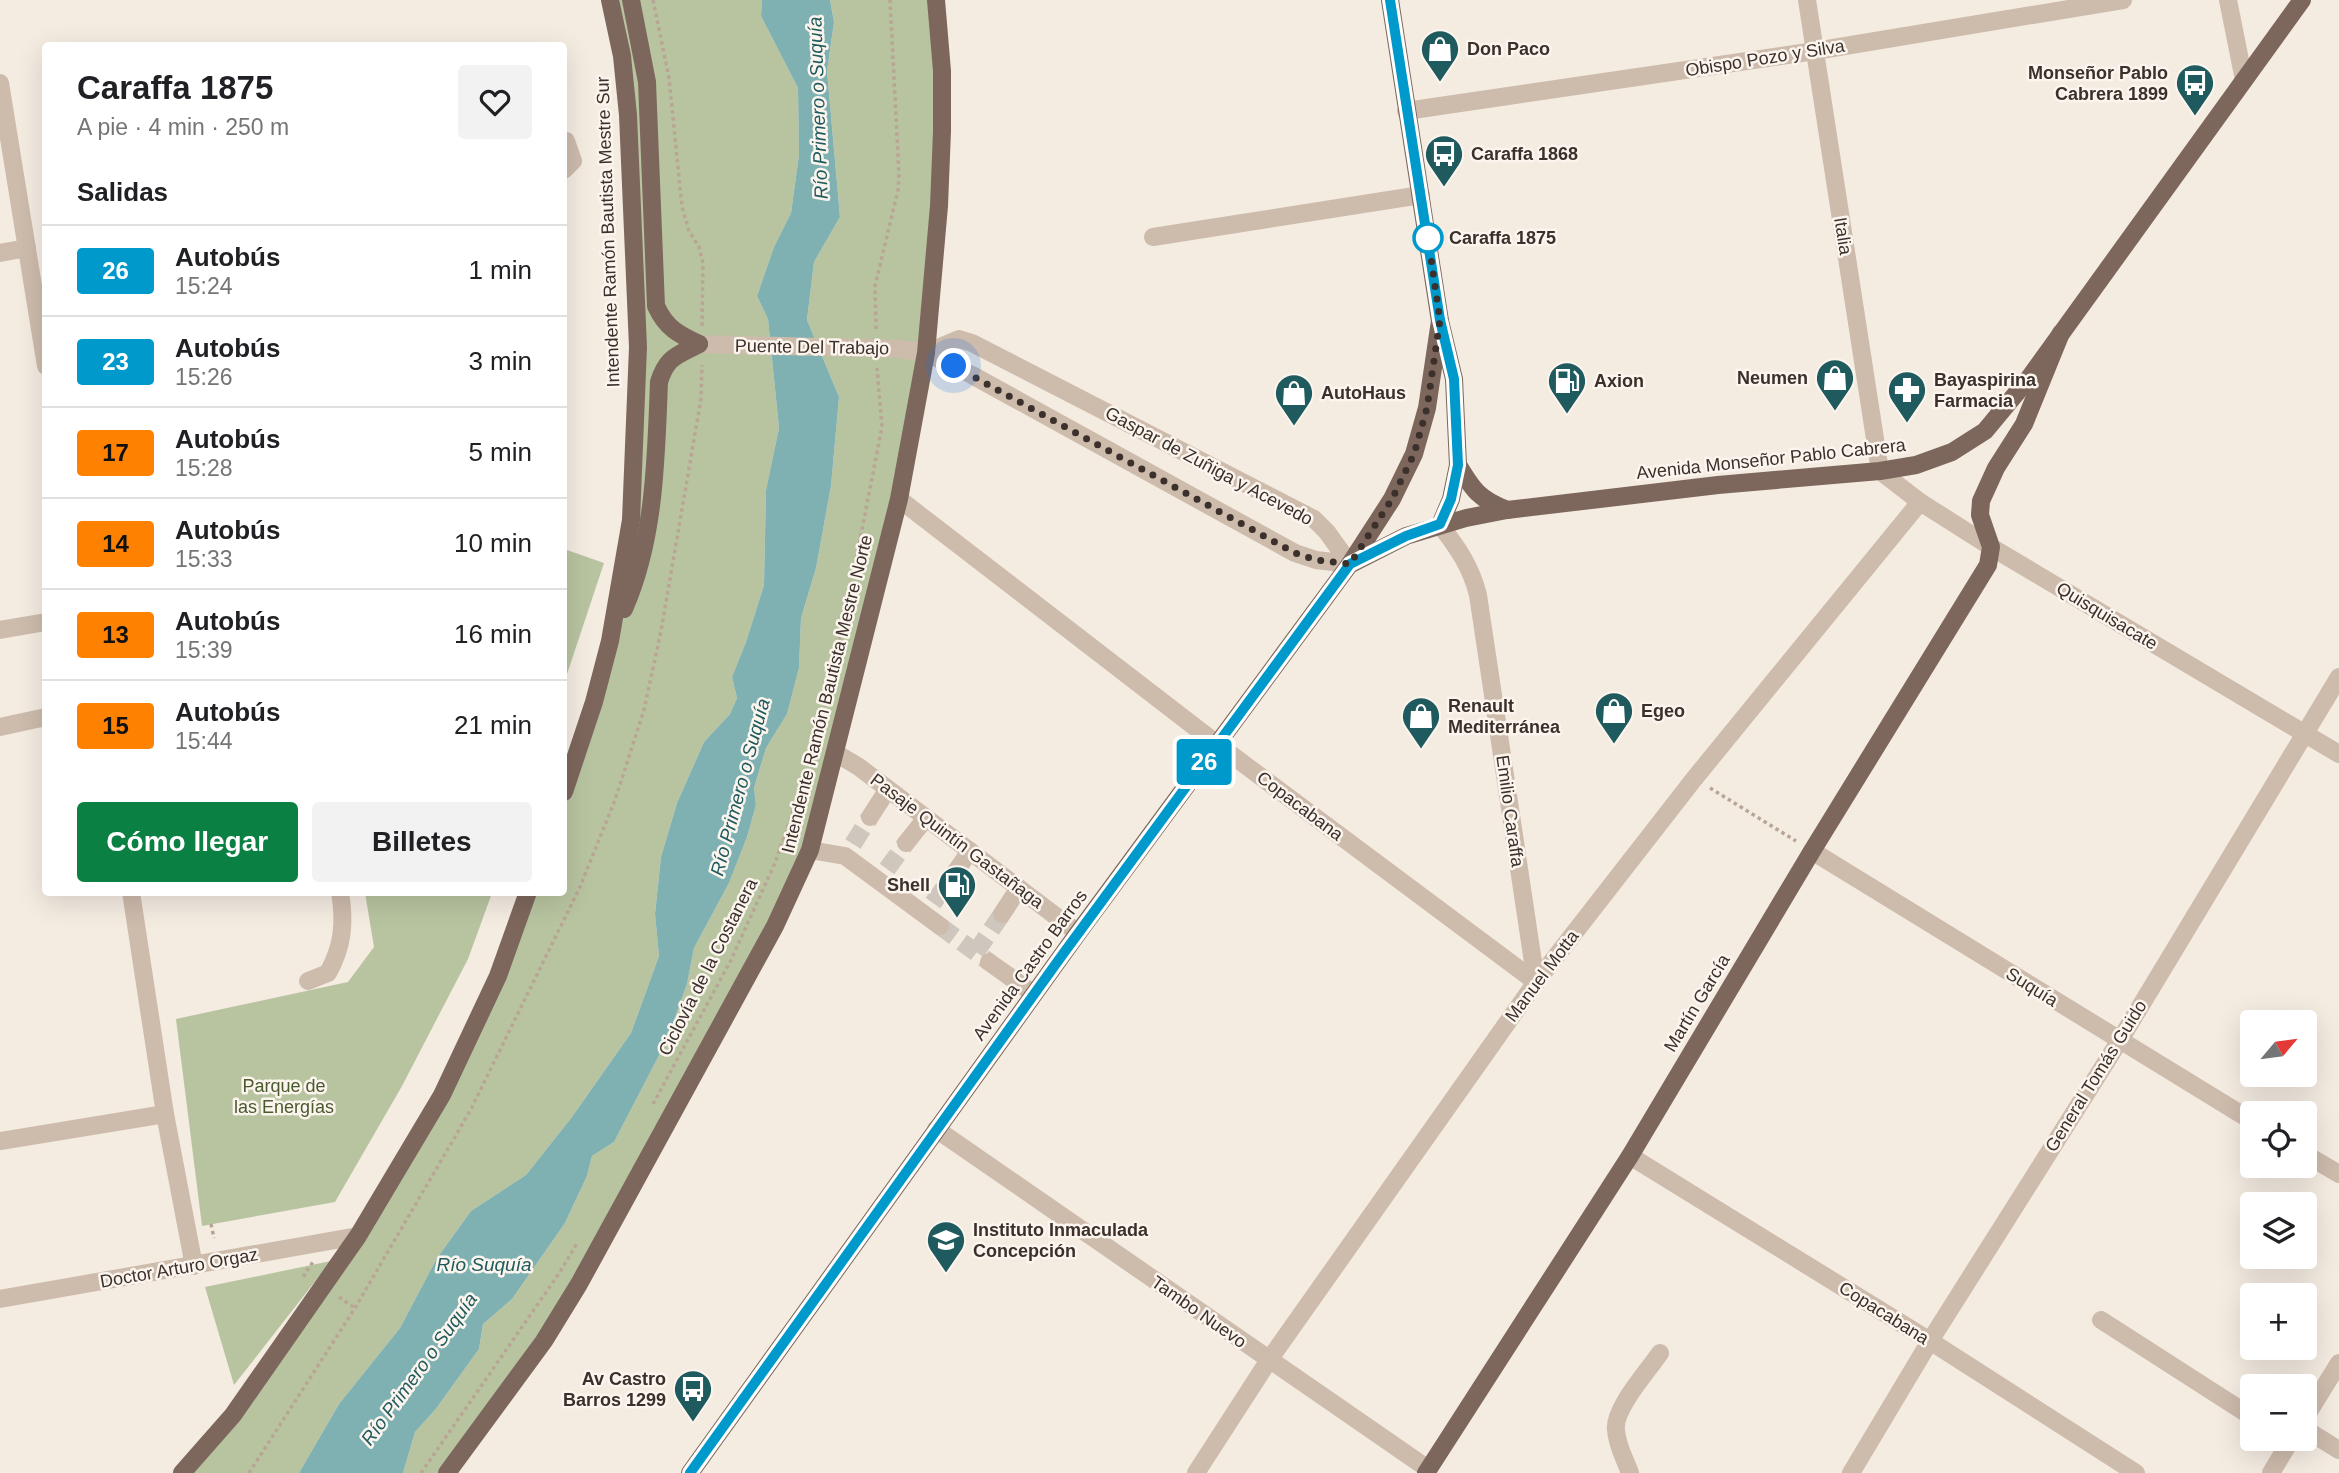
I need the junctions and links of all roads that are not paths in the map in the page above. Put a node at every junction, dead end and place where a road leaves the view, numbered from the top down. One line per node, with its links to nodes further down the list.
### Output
1 (610, 0): 34 (main road, Intendente Ramón Bautista Mestre Sur)
2 (631, 0): 22 (main road)
3 (936, 0): 23 (main road, Intendente Ramón Bautista Mestre Norte)
4 (1390, 0): 12 (main road)
5 (1807, 0): 9 (street, Italia)
6 (2123, 0): 9 (street, Obispo Pozo y Silva)
7 (2228, 0): 10 (street)
8 (2302, 0): 10 (main road, Avenida Monseñor Pablo Cabrera)
9 (1815, 51): 12 (street, Obispo Pozo y Silva); 25 (street, Italia)
10 (2244, 80): 20 (main road, Avenida Monseñor Pablo Cabrera)
11 (0, 83): 17 (street)
12 (1406, 111): 15 (main road)
13 (567, 144): 14 (street)
14 (567, 167)
15 (1421, 195): 16 (street); 19 (main road)
16 (1153, 237)
17 (27, 248): 18 (street); 21 (street)
18 (0, 253)
19 (1440, 320): 24 (main road); 31 (main road)
20 (2061, 333): 25 (main road, Avenida Monseñor Pablo Cabrera); 30 (main road)
21 (42, 341)
22 (692, 344): 23 (street, Puente Del Trabajo); 34 (main road)
23 (926, 353): 26 (main road, Intendente Ramón Bautista Mestre Norte); 31 (street, Gaspar de Zuñiga y Acevedo); 31 (street, Gaspar de Zuñiga y Acevedo)
24 (1458, 465): 28 (main road); 29 (main road)
25 (1880, 471): 27 (street, Quisquisacate); 28 (main road, Avenida Monseñor Pablo Cabrera)
26 (899, 499): 39 (street, Copacabana); 40 (main road, Intendente Ramón Bautista Mestre Norte)
27 (1920, 502): 30 (street, Quisquisacate); 60 (street, Manuel Motta)
28 (1507, 510): 29 (main road, Avenida Monseñor Pablo Cabrera)
29 (1440, 524): 31 (main road, Avenida Castro Barros); 60 (street, Emilio Caraffa)
30 (1991, 547): 38 (street, Quisquisacate); 49 (main road, Martín García)
31 (1350, 564): 39 (main road, Avenida Castro Barros)
32 (42, 623): 33 (street)
33 (0, 630)
34 (610, 641): 42 (main road, Intendente Ramón Bautista Mestre Sur)
35 (2339, 677): 38 (street, General Tomás Guido)
36 (42, 719): 37 (street)
37 (0, 727)
38 (2304, 733): 41 (street, Quisquisacate); 62 (street, General Tomás Guido)
39 (1217, 744): 57 (main road, Avenida Castro Barros); 60 (street, Copacabana)
40 (834, 752): 43 (street, Pasaje Quintín Gastañaga); 47 (main road, Intendente Ramón Bautista Mestre Norte)
41 (2339, 754)
42 (567, 783)
43 (888, 789): 44 (street); 45 (street, Pasaje Quintín Gastañaga)
44 (870, 817)
45 (926, 818): 46 (street); 48 (street, Pasaje Quintín Gastañaga)
46 (906, 844)
47 (810, 850): 56 (street); 85 (main road, Intendente Ramón Bautista Mestre Norte)
48 (970, 851): 50 (street); 51 (street, Pasaje Quintín Gastañaga)
49 (1812, 851): 62 (street, Suquía); 67 (main road, Martín García)
50 (951, 877)
51 (1019, 888): 55 (street); 57 (street, Pasaje Quintín Gastañaga)
52 (132, 896): 63 (street)
53 (341, 896): 59 (street)
54 (527, 896): 70 (main road)
55 (1002, 914)
56 (940, 926)
57 (1078, 933): 61 (main road, Avenida Castro Barros)
58 (989, 962): 61 (street)
59 (308, 981)
60 (1536, 982): 76 (street, Manuel Motta)
61 (1034, 995): 65 (main road, Avenida Castro Barros)
62 (2119, 1040): 64 (street, Suquía); 74 (street, General Tomás Guido)
63 (165, 1114): 66 (street); 71 (street)
64 (2240, 1114)
65 (936, 1129): 76 (street, Tambo Nuevo); 86 (main road, Avenida Castro Barros)
66 (0, 1141)
67 (1630, 1156): 74 (street, Copacabana); 83 (main road, Martín García)
68 (2317, 1161): 69 (street)
69 (2339, 1174)
70 (358, 1236): 71 (street, Doctor Arturo Orgaz); 84 (main road)
71 (194, 1266): 72 (street, Doctor Arturo Orgaz)
72 (0, 1299)
73 (2101, 1320): 79 (street)
74 (1930, 1341): 89 (street, General Tomás Guido); 90 (street, Copacabana)
75 (1660, 1353): 88 (street)
76 (1269, 1360): 83 (street, Tambo Nuevo); 87 (street, Manuel Motta)
77 (2339, 1363): 78 (street)
78 (2317, 1399)
79 (2240, 1409)
80 (2317, 1436): 81 (street)
81 (2339, 1450)
82 (2282, 1451): 91 (street)
83 (1427, 1471)
84 (182, 1473)
85 (447, 1473)
86 (690, 1473)
87 (1196, 1473)
88 (1630, 1473)
89 (1851, 1473)
90 (2136, 1473)
91 (2270, 1473)

